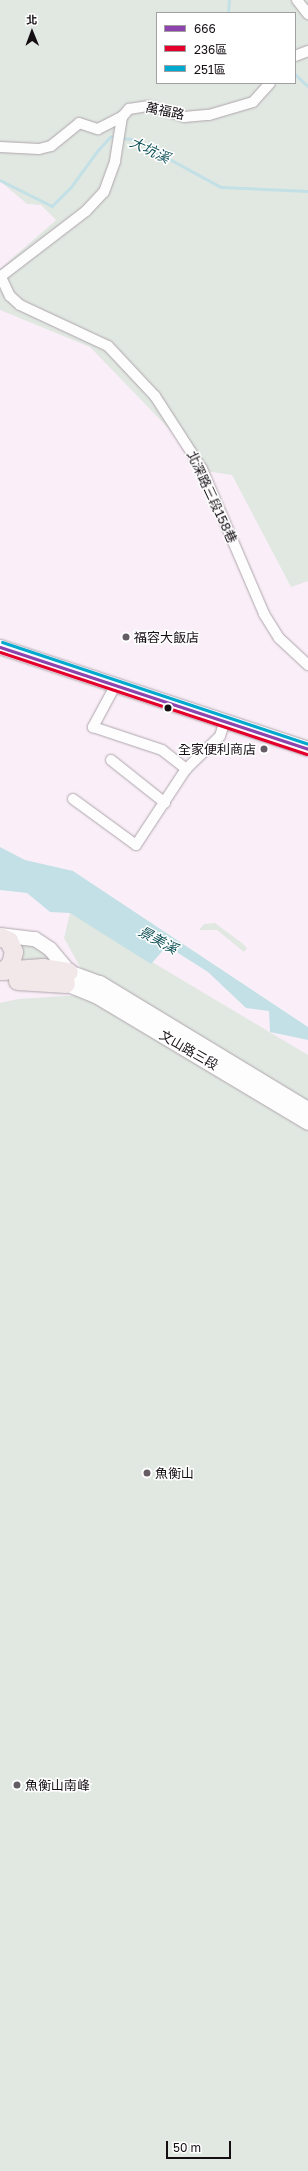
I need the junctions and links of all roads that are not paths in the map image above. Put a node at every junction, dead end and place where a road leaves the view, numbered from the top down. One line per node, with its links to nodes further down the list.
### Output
1 (297, 0): 2 (street)
2 (308, 14)
3 (308, 51): 4 (street)
4 (296, 56)
5 (269, 84): 6 (street, 萬福路)
6 (123, 121): 7 (street, 萬福路); 8 (street)
7 (0, 147)
8 (1, 277): 10 (street, 北深路三段158巷)
9 (0, 647): 11 (main road)
10 (308, 664)
11 (115, 686): 12 (main road); 15 (street)
12 (225, 721): 13 (main road); 15 (street)
13 (308, 749)
14 (111, 760): 17 (street)
15 (186, 769): 17 (street)
16 (73, 799): 17 (street)
17 (165, 803)
18 (0, 936): 19 (highway); 20 (main road)
19 (1, 975): 20 (highway)
20 (67, 978): 21 (main road, 文山路三段); 22 (main road, 文山路三段)
21 (308, 1109)
22 (308, 1123)

